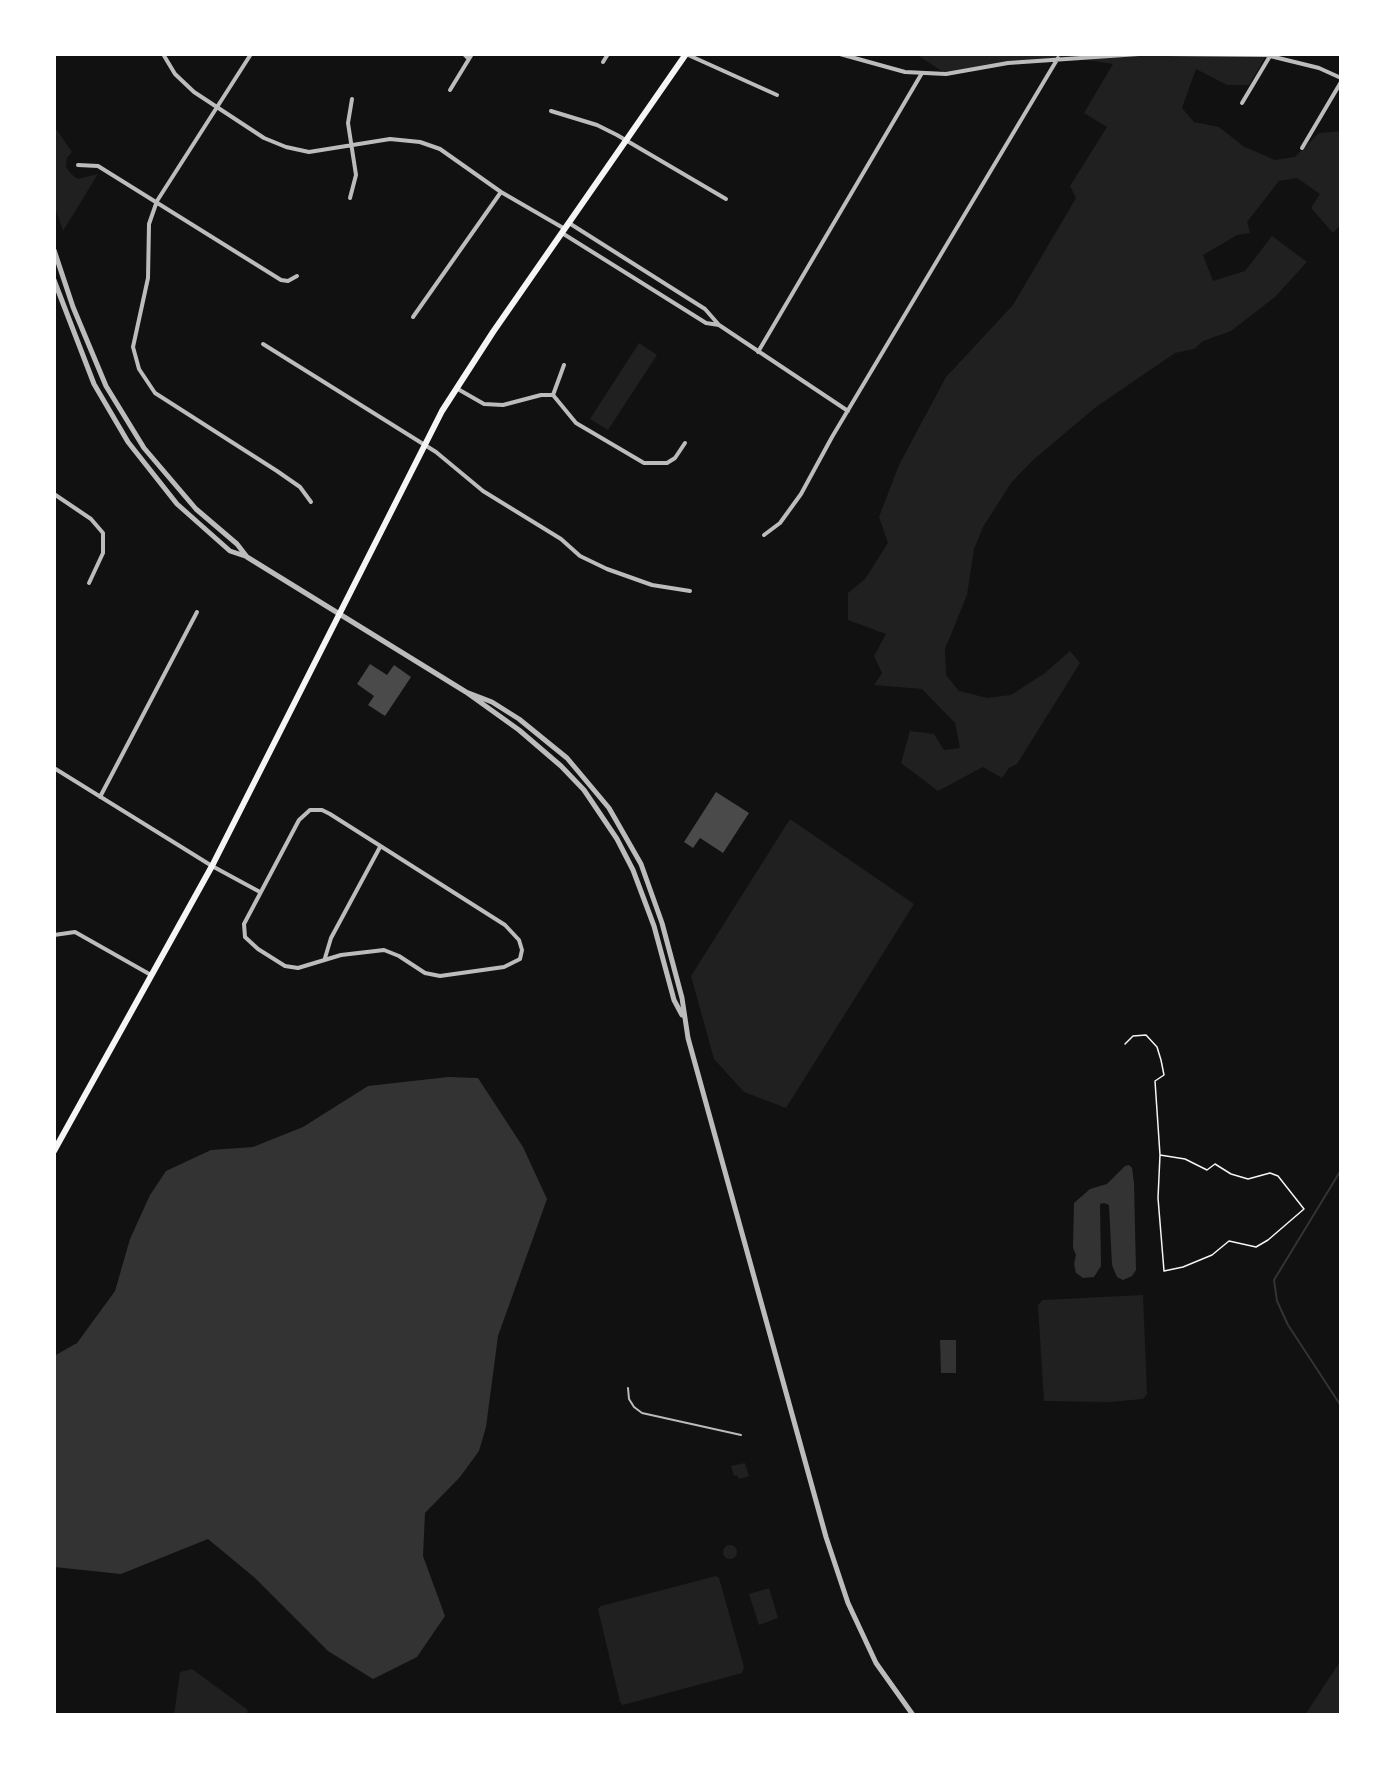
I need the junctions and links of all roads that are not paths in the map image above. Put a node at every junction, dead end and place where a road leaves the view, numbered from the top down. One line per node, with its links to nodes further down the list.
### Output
1 (163, 54): 20 (street)
2 (250, 54): 20 (street)
3 (464, 54): 12 (street)
4 (472, 54): 12 (street)
5 (608, 54): 13 (street)
6 (686, 54): 17 (street); 22 (main road)
7 (840, 54): 14 (street)
8 (1139, 54): 11 (street)
9 (1167, 54): 10 (street)
10 (1270, 56): 15 (street); 19 (street)
11 (1058, 58): 14 (street); 41 (street)
12 (469, 59): 16 (street)
13 (603, 62)
14 (922, 73): 37 (street)
15 (1341, 80): 24 (street)
16 (450, 90)
17 (777, 95)
18 (352, 99): 23 (street)
19 (1242, 103)
20 (218, 107): 23 (street); 29 (street)
21 (551, 111): 22 (street)
22 (627, 141): 28 (street); 30 (main road)
23 (353, 146): 26 (street); 27 (street)
24 (1302, 148)
25 (78, 165): 29 (street)
26 (501, 192): 30 (street); 34 (street)
27 (350, 198)
28 (726, 199)
29 (157, 201): 32 (street); 45 (street)
30 (565, 228): 35 (street); 35 (street); 39 (main road)
31 (54, 250): 47 (street)
32 (297, 276)
33 (54, 280): 47 (street)
34 (413, 317)
35 (719, 325): 37 (street)
36 (263, 344): 43 (street)
37 (758, 352): 41 (street)
38 (564, 365): 40 (street)
39 (455, 388): 40 (street); 43 (main road)
40 (553, 395): 42 (street)
41 (848, 411): 46 (street)
42 (685, 442)
43 (424, 446): 49 (street); 51 (main road)
44 (54, 494): 48 (street)
45 (311, 502)
46 (764, 535)
47 (247, 556): 51 (street)
48 (90, 583)
49 (690, 591)
50 (197, 612): 54 (street)
51 (339, 614): 52 (street); 56 (main road)
52 (466, 692): 61 (street); 61 (street)
53 (54, 768): 54 (street)
54 (100, 797): 56 (street)
55 (380, 847): 57 (street); 59 (street); 59 (street)
56 (212, 866): 57 (street); 60 (main road)
57 (260, 892): 59 (street)
58 (54, 935): 60 (street)
59 (325, 958)
60 (152, 975): 62 (main road)
61 (683, 1016): 65 (street)
62 (54, 1150)
63 (628, 1388): 64 (lane)
64 (741, 1435)
65 (913, 1715)

